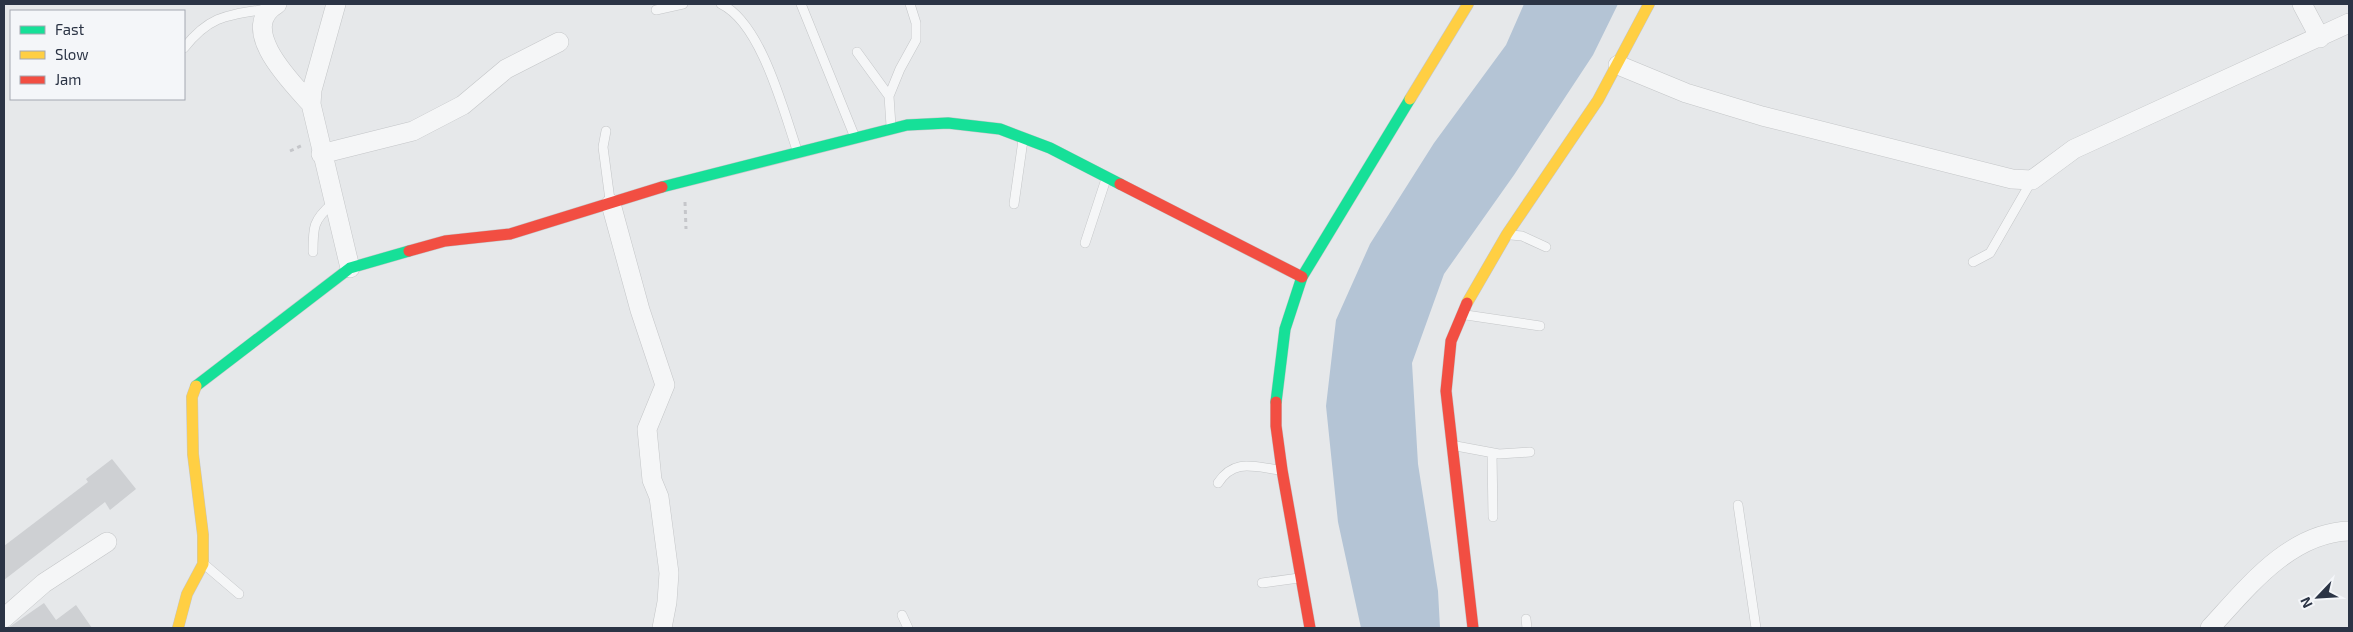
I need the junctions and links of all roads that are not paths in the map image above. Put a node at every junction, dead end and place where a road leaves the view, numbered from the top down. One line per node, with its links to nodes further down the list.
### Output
1 (336, 4): 18 (street)
2 (683, 4): 10 (lane)
3 (721, 4): 23 (lane)
4 (801, 4): 21 (lane)
5 (910, 4): 17 (lane)
6 (1468, 4): 36 (street)
7 (1649, 4): 16 (street)
8 (2302, 4): 12 (street)
9 (272, 7): 14 (lane); 18 (street)
10 (656, 10)
11 (2349, 23): 12 (street)
12 (2320, 38): 26 (street)
13 (559, 42): 24 (street)
14 (185, 47)
15 (857, 52): 17 (lane)
16 (1618, 65): 26 (street); 30 (street)
17 (889, 96): 19 (lane)
18 (311, 104): 24 (street)
19 (891, 129): 21 (street); 22 (street)
20 (606, 130): 28 (lane)
21 (855, 138): 23 (street)
22 (1023, 138): 25 (street); 29 (lane)
23 (798, 152): 28 (street)
24 (321, 154): 27 (street)
25 (1106, 177): 31 (lane); 36 (street)
26 (2032, 180): 34 (lane)
27 (333, 203): 33 (lane); 35 (street)
28 (611, 204): 35 (street); 55 (street)
29 (1014, 204)
30 (1508, 234): 32 (lane); 37 (street)
31 (1084, 243)
32 (1546, 247)
33 (313, 252)
34 (1973, 262)
35 (350, 268): 48 (street)
36 (1302, 277): 42 (street)
37 (1462, 314): 38 (lane); 39 (street)
38 (1540, 326)
39 (1451, 444): 41 (lane); 58 (street)
40 (1530, 452): 41 (lane)
41 (1492, 453): 45 (lane)
42 (1282, 470): 43 (lane); 49 (street)
43 (1218, 483)
44 (1738, 506): 59 (lane)
45 (1493, 517)
46 (2349, 531): 60 (street)
47 (107, 542): 53 (street)
48 (203, 564): 51 (lane); 54 (street)
49 (1302, 578): 50 (lane); 57 (street)
50 (1262, 583)
51 (239, 594)
52 (902, 614): 56 (lane)
53 (4, 618)
54 (178, 628)
55 (662, 628)
56 (908, 628)
57 (1310, 628)
58 (1473, 628)
59 (1756, 628)
60 (2210, 628)

